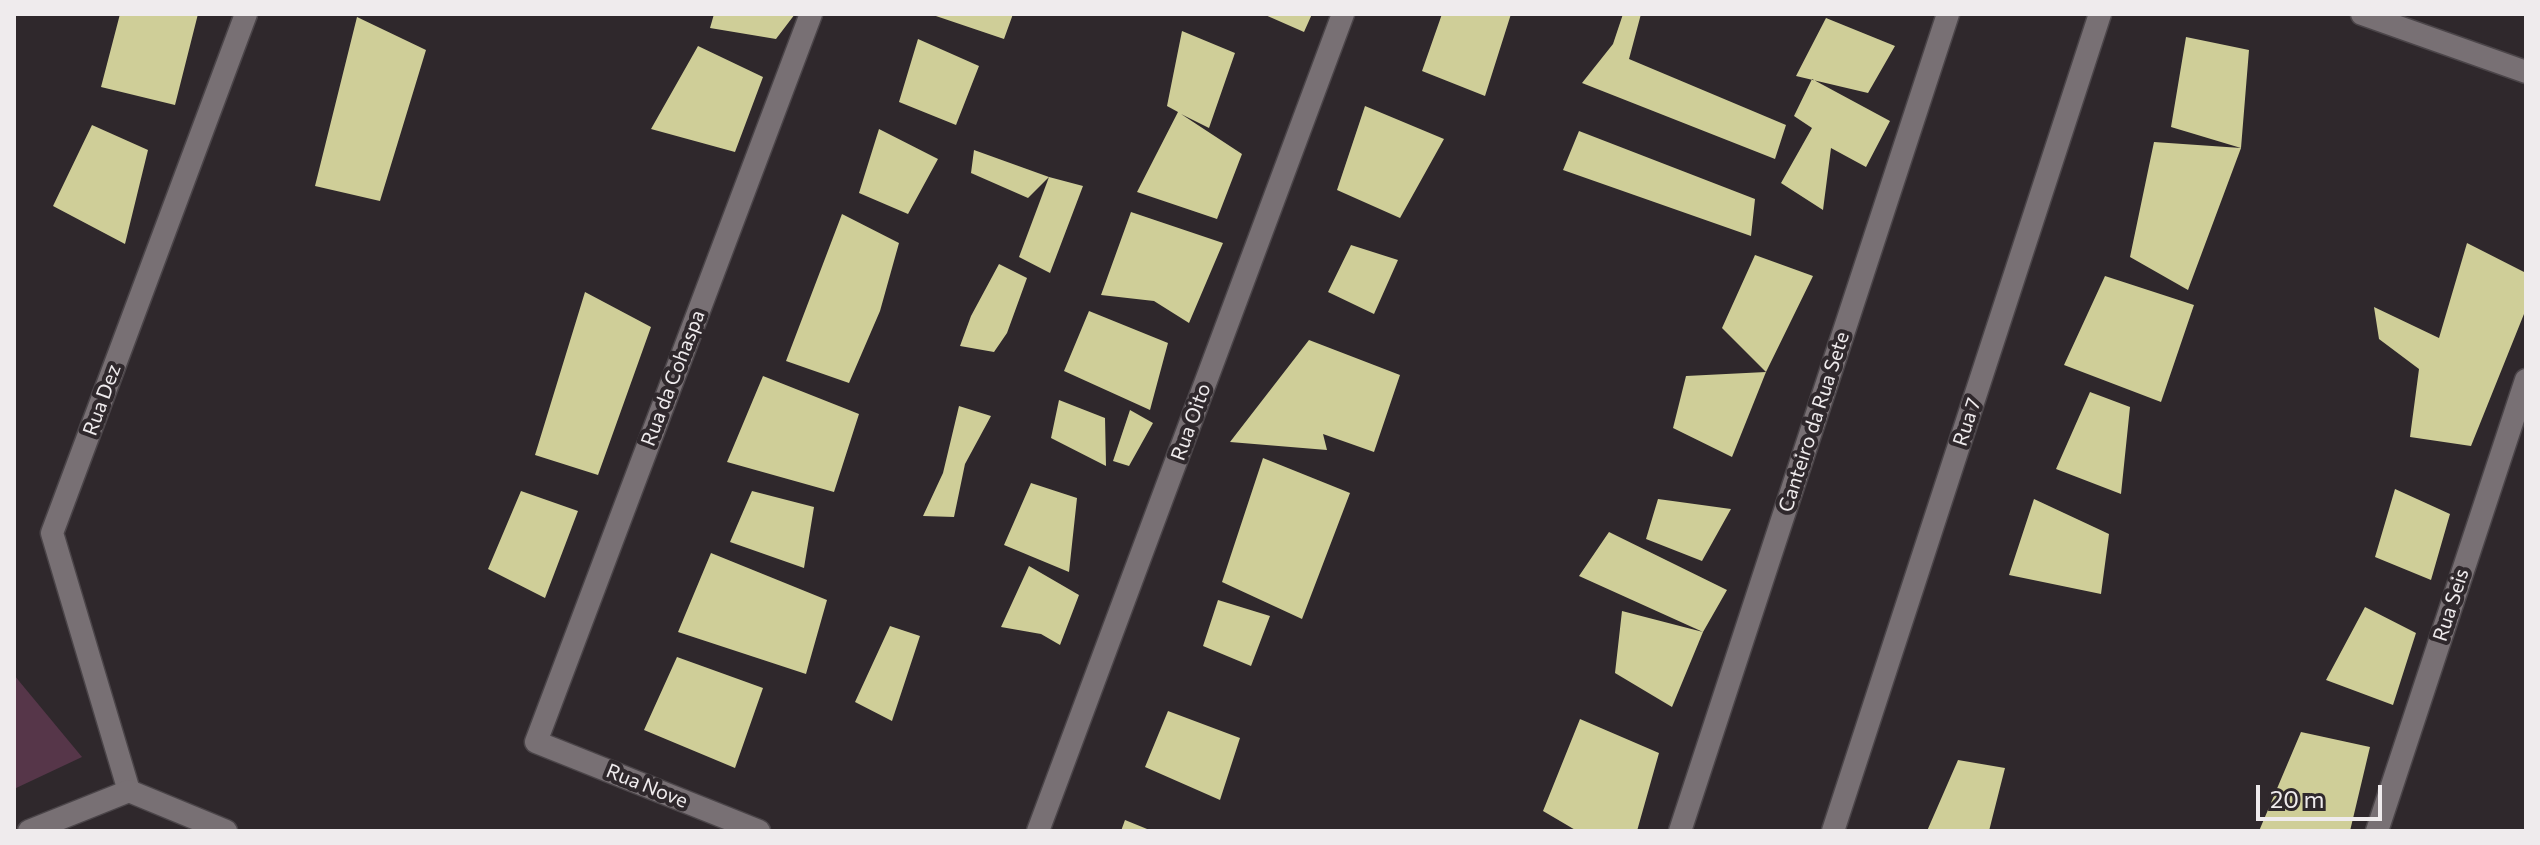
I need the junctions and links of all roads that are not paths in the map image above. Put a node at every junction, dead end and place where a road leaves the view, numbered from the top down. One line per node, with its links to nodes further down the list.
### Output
1 (246, 14): 11 (street, Rua Dez)
2 (811, 14): 10 (street, Rua da Cohaspa)
3 (1343, 14): 15 (street, Rua Oito)
4 (1948, 14): 16 (street, Canteiro da Rua Sete)
5 (2100, 14): 17 (street, Rua 7)
6 (2362, 14): 7 (street)
7 (2424, 25): 8 (street)
8 (2526, 72)
9 (2526, 380): 18 (street, Rua Seis)
10 (536, 742): 14 (street, Rua Nove)
11 (129, 791): 12 (street); 13 (street)
12 (29, 831)
13 (226, 831)
14 (759, 831)
15 (1038, 831)
16 (1680, 831)
17 (1833, 831)
18 (2377, 831)

